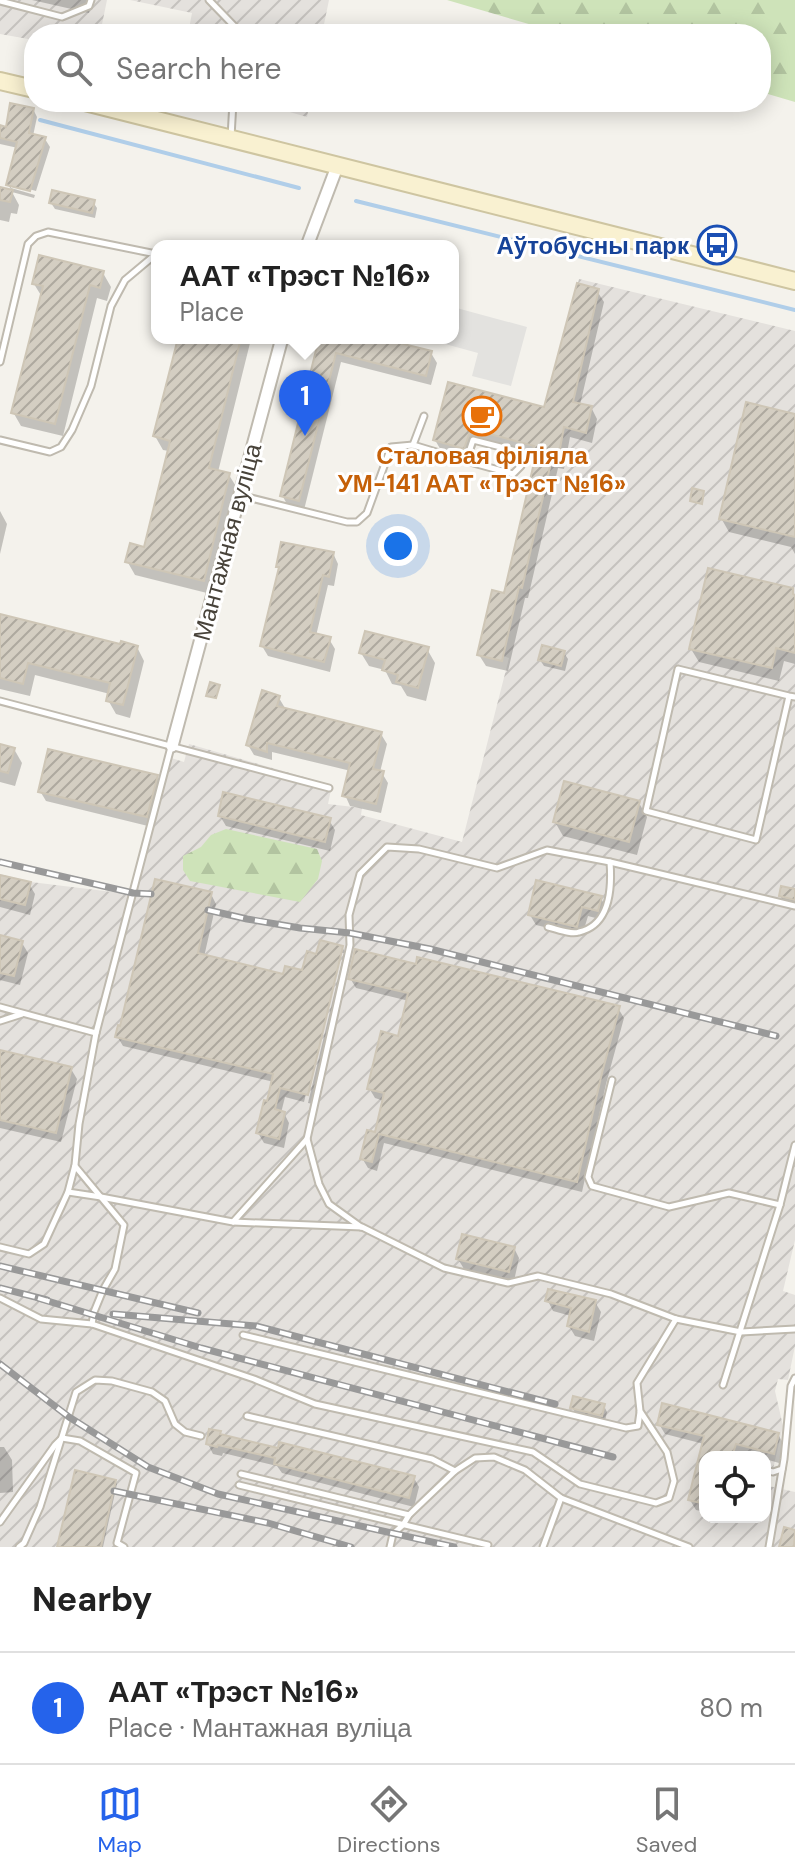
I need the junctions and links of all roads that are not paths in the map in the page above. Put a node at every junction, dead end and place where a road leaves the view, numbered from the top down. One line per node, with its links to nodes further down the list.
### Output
1 (91, 0): 3 (lane)
2 (209, 0): 4 (lane)
3 (0, 1)
4 (232, 24)
5 (0, 81): 6 (main road)
6 (24, 87)
7 (126, 112): 9 (main road)
8 (232, 112): 9 (lane)
9 (231, 138): 10 (main road)
10 (338, 164): 11 (street); 14 (main road)
11 (309, 240)
12 (151, 253): 16 (lane)
13 (151, 258): 18 (lane)
14 (795, 281)
15 (280, 344): 21 (street, Мантажная вуліца)
16 (0, 362)
17 (424, 416): 19 (lane)
18 (0, 440)
19 (413, 445): 20 (lane); 21 (lane)
20 (466, 461): 20 (lane)
21 (239, 495): 24 (street, Мантажная вуліца)
22 (792, 696): 22 (lane)
23 (0, 701): 24 (lane)
24 (172, 746): 25 (lane); 32 (lane)
25 (329, 788)
26 (610, 862): 27 (lane); 28 (lane); 34 (lane)
27 (795, 906)
28 (548, 927)
29 (0, 1007): 30 (lane)
30 (25, 1014): 31 (lane); 32 (lane)
31 (0, 1021)
32 (96, 1033): 36 (lane)
33 (612, 1080): 39 (lane)
34 (307, 1139): 40 (lane); 41 (lane)
35 (795, 1145): 39 (lane)
36 (75, 1165): 37 (lane); 38 (lane)
37 (68, 1192): 38 (lane); 42 (lane)
38 (101, 1197): 40 (lane); 45 (lane)
39 (780, 1205): 47 (lane)
40 (233, 1222): 41 (lane)
41 (362, 1227): 44 (lane)
42 (0, 1247)
43 (0, 1298): 45 (lane)
44 (676, 1319): 47 (lane); 51 (lane)
45 (92, 1324): 51 (lane)
46 (795, 1329): 47 (lane)
47 (741, 1332): 50 (lane)
48 (243, 1335): 51 (lane)
49 (795, 1378): 55 (lane)
50 (723, 1385)
51 (640, 1411)
52 (247, 1416): 56 (lane)
53 (201, 1436): 54 (lane)
54 (62, 1438): 62 (lane); 65 (lane); 66 (lane)
55 (782, 1469): 57 (lane); 70 (lane)
56 (455, 1471): 60 (lane); 61 (lane)
57 (771, 1472)
58 (241, 1474): 61 (lane)
59 (239, 1485): 63 (lane)
60 (561, 1498): 68 (lane); 69 (lane)
61 (409, 1515): 63 (lane)
62 (0, 1522)
63 (403, 1525): 64 (lane); 67 (lane)
64 (488, 1545)
65 (19, 1547)
66 (124, 1547)
67 (390, 1547)
68 (543, 1547)
69 (689, 1547)
70 (769, 1547)

